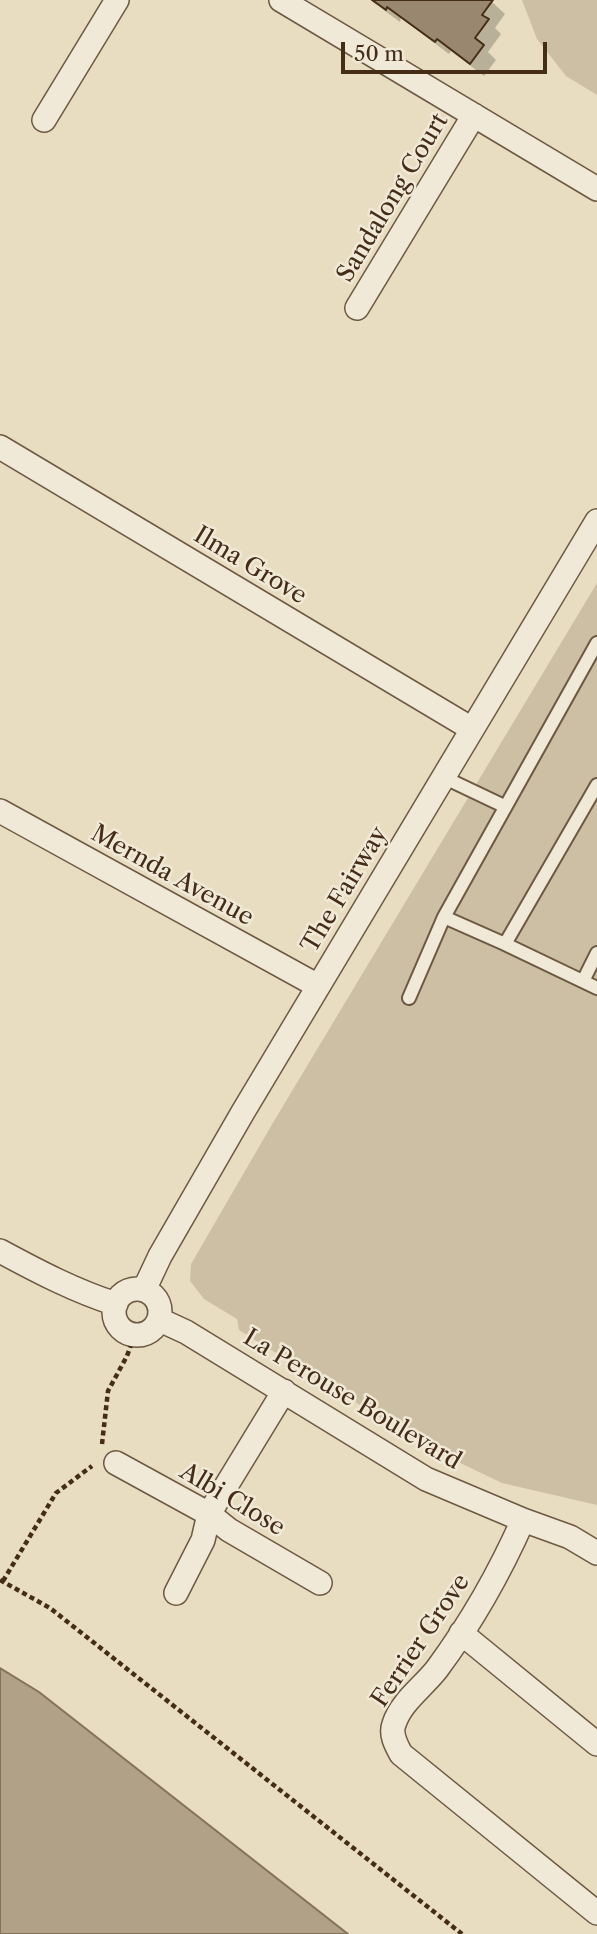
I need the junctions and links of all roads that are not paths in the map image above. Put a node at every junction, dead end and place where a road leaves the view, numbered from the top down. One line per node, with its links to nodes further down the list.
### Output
1 (117, 0): 4 (street)
2 (281, 0): 3 (street)
3 (474, 115): 5 (street); 6 (street, Sandalong Court)
4 (44, 120)
5 (597, 188)
6 (357, 309)
7 (0, 447): 10 (street, Ilma Grove)
8 (597, 521): 10 (street, The Fairway)
9 (596, 644): 13 (lane)
10 (472, 730): 11 (street, The Fairway)
11 (443, 777): 13 (lane); 19 (street, The Fairway)
12 (597, 785): 16 (lane)
13 (504, 806): 15 (lane)
14 (0, 811): 19 (street, Mernda Avenue)
15 (444, 917): 16 (lane); 21 (lane)
16 (505, 944): 18 (lane)
17 (597, 953): 18 (lane)
18 (583, 981): 20 (lane)
19 (318, 986): 23 (street, The Fairway)
20 (597, 989)
21 (410, 998)
22 (0, 1251): 24 (street)
23 (144, 1290): 24 (street); 25 (street)
24 (116, 1304): 25 (street)
25 (159, 1320): 26 (street, La Perouse Boulevard)
26 (284, 1391): 28 (street); 29 (street, La Perouse Boulevard)
27 (108, 1461): 28 (street, Albi Close)
28 (209, 1514): 31 (street, Albi Close); 32 (street)
29 (523, 1520): 30 (street, La Perouse Boulevard); 33 (street, Ferrier Grove)
30 (597, 1553)
31 (320, 1583)
32 (176, 1592)
33 (461, 1633): 34 (street); 35 (street, Ferrier Grove)
34 (597, 1744)
35 (597, 1913)

